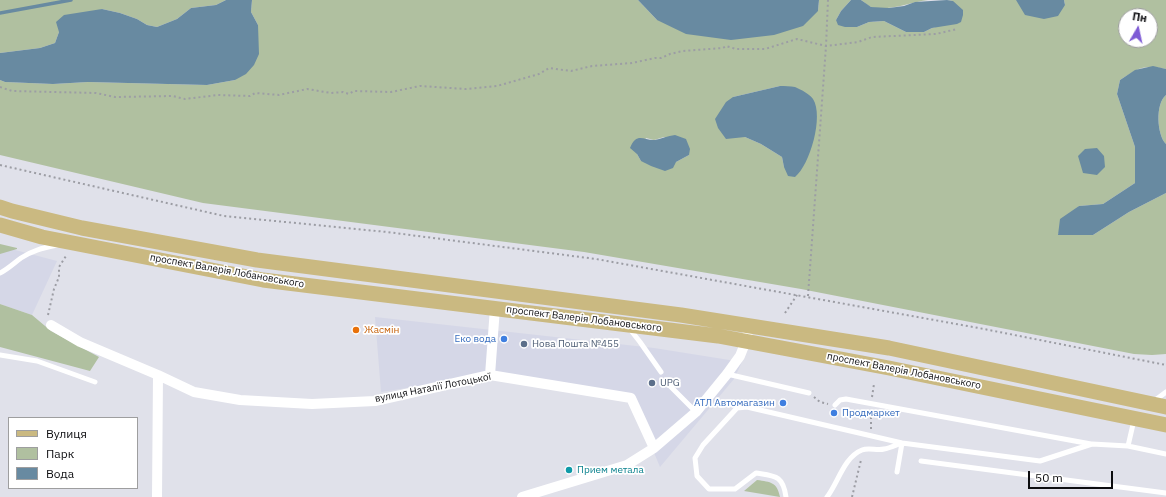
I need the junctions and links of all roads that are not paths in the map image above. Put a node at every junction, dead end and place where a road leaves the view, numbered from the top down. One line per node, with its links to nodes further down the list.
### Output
1 (0, 207): 8 (main road, проспект Валерія Лобановського)
2 (0, 225): 3 (main road, проспект Валерія Лобановського)
3 (67, 249): 4 (lane); 5 (main road, проспект Валерія Лобановського)
4 (0, 273)
5 (495, 308): 7 (main road, проспект Валерія Лобановського); 14 (street)
6 (51, 325): 13 (street, вулиця Наталії Лотоцької)
7 (626, 325): 9 (main road, проспект Валерія Лобановського); 11 (lane)
8 (749, 326): 9 (street); 19 (main road, проспект Валерія Лобановського)
9 (746, 341): 12 (street); 23 (main road, проспект Валерія Лобановського)
10 (0, 355): 15 (lane)
11 (661, 372)
12 (727, 374): 18 (lane); 22 (street)
13 (158, 375): 14 (street, вулиця Наталії Лотоцької); 33 (street)
14 (490, 375): 28 (street, вулиця Наталії Лотоцької)
15 (95, 382)
16 (668, 384): 22 (lane)
17 (1166, 392): 19 (lane)
18 (809, 393)
19 (1151, 404): 21 (main road, проспект Валерія Лобановського)
20 (835, 405): 26 (lane)
21 (1166, 407)
22 (696, 412): 28 (street)
23 (1134, 418): 24 (main road, проспект Валерія Лобановського); 27 (lane)
24 (1166, 425)
25 (902, 443): 26 (lane); 31 (lane); 35 (lane); 36 (lane)
26 (1092, 444): 27 (lane)
27 (1128, 446): 29 (lane)
28 (654, 448): 34 (street)
29 (1166, 454)
30 (920, 461): 32 (lane)
31 (897, 472)
32 (1166, 493)
33 (157, 497)
34 (522, 497)
35 (786, 497)
36 (827, 497)

